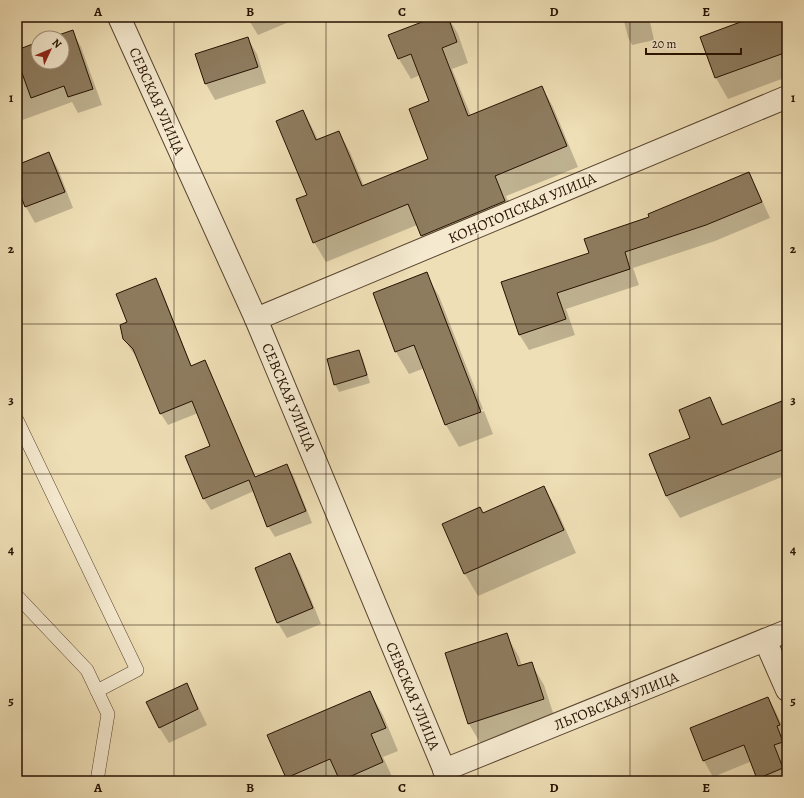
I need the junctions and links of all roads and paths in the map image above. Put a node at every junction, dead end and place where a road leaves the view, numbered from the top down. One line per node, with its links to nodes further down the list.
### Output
1 (119, 17): 3 (street, СЕВСКАЯ УЛИЦА)
2 (787, 97): 3 (street, КОНОТОПСКАЯ УЛИЦА)
3 (256, 319): 10 (street, СЕВСКАЯ УЛИЦА)
4 (17, 420): 9 (lane)
5 (17, 596): 9 (lane)
6 (787, 631): 7 (street, ЛЬГОВСКАЯ УЛИЦА)
7 (765, 640): 8 (street); 10 (street, ЛЬГОВСКАЯ УЛИЦА)
8 (787, 690)
9 (97, 691): 11 (lane)
10 (447, 776)
11 (97, 781)

